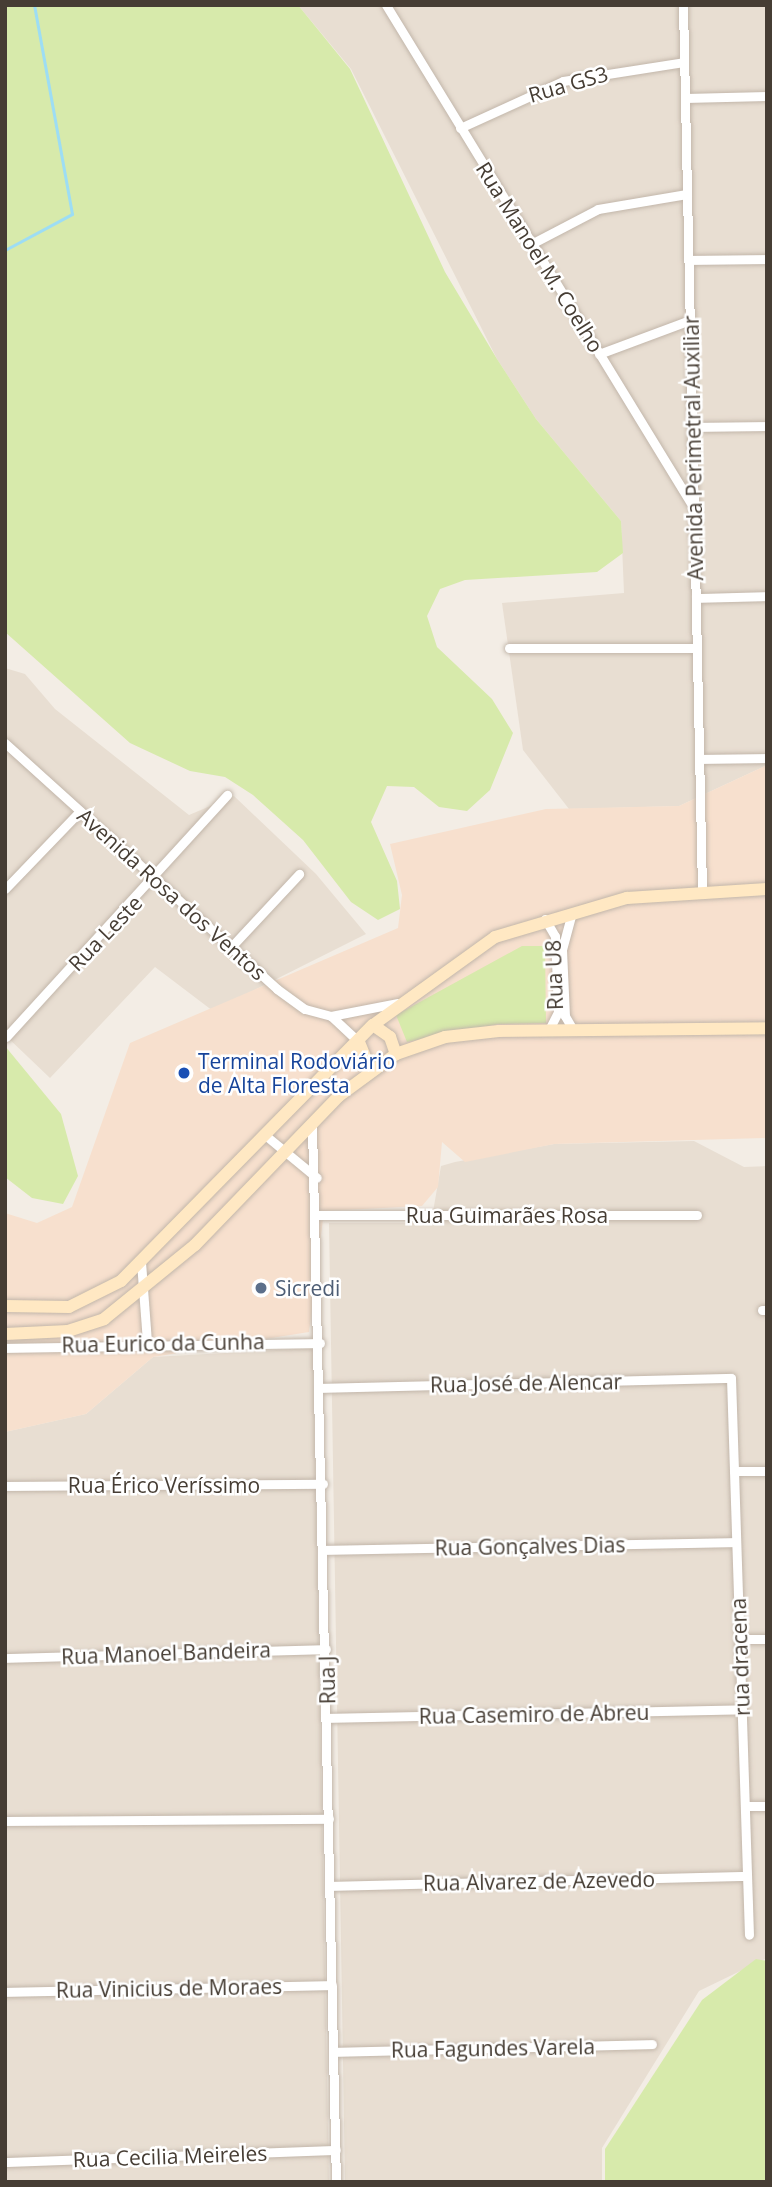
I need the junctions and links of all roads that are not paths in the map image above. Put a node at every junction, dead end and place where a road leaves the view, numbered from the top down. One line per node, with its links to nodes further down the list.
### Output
1 (683, 5): 3 (street, Avenida Perimetral Auxiliar)
2 (388, 6): 6 (street, Rua Manoel M. Coelho)
3 (684, 62): 5 (street, Avenida Perimetral Auxiliar); 6 (street, Rua GS3)
4 (767, 96): 5 (street)
5 (685, 98): 7 (street, Avenida Perimetral Auxiliar)
6 (460, 128): 8 (street, Rua Manoel M. Coelho)
7 (687, 194): 8 (street); 10 (street, Avenida Perimetral Auxiliar)
8 (533, 243): 12 (street, Rua Manoel M. Coelho)
9 (767, 258): 10 (street)
10 (689, 260): 11 (street, Avenida Perimetral Auxiliar)
11 (690, 320): 12 (street); 14 (street, Avenida Perimetral Auxiliar)
12 (600, 354): 15 (street, Rua Manoel M. Coelho)
13 (767, 426): 14 (street)
14 (692, 427): 15 (street, Avenida Perimetral Auxiliar)
15 (694, 508): 17 (street, Avenida Perimetral Auxiliar)
16 (767, 596): 17 (street)
17 (696, 598): 19 (street, Avenida Perimetral Auxiliar)
18 (509, 648): 19 (street)
19 (697, 648): 22 (street, Avenida Perimetral Auxiliar)
20 (6, 744): 24 (street, Avenida Rosa dos Ventos)
21 (767, 758): 22 (street)
22 (699, 759): 29 (street, Avenida Perimetral Auxiliar)
23 (227, 795): 26 (street, Rua Leste)
24 (80, 811): 26 (street, Avenida Rosa dos Ventos); 27 (street)
25 (299, 874): 33 (street)
26 (156, 880): 33 (street, Avenida Rosa dos Ventos); 42 (street, Rua Leste)
27 (5, 889)
28 (767, 889): 29 (street)
29 (702, 891): 30 (street)
30 (584, 908): 31 (street); 32 (street, Rua U8)
31 (545, 919): 32 (street, Rua U8); 35 (street)
32 (558, 933): 34 (street, Rua U8)
33 (231, 947): 36 (street, Avenida Rosa dos Ventos)
34 (560, 974): 40 (street, Rua U8); 41 (street, Rua U8)
35 (397, 1003): 36 (street); 37 (street)
36 (331, 1016): 38 (street, Avenida Rosa dos Ventos)
37 (373, 1025): 38 (street); 43 (street); 44 (street)
38 (348, 1028): 43 (street, Avenida Rosa dos Ventos)
39 (767, 1028): 41 (street)
40 (549, 1030): 41 (street); 44 (street)
41 (573, 1030)
42 (6, 1037)
43 (359, 1042): 45 (street); 47 (street)
44 (396, 1054): 45 (street)
45 (371, 1071): 46 (street)
46 (312, 1126): 48 (street); 49 (street, Rua J)
47 (265, 1135): 48 (street); 52 (street)
48 (285, 1149): 49 (street); 53 (street)
49 (317, 1178): 50 (street, Rua J)
50 (317, 1215): 51 (street, Rua Guimarães Rosa); 58 (street, Rua J)
51 (697, 1215)
52 (141, 1262): 53 (street); 54 (street)
53 (146, 1285): 56 (street); 57 (street)
54 (5, 1306)
55 (5, 1334): 56 (street)
56 (67, 1337): 57 (street, Rua Eurico da Cunha); 59 (street, Rua Eurico da Cunha)
57 (147, 1342): 58 (street, Rua Eurico da Cunha)
58 (320, 1343): 61 (street, Rua J)
59 (5, 1348)
60 (732, 1378): 61 (street, Rua José de Alencar); 62 (street, rua dracena)
61 (321, 1388): 64 (street, Rua J)
62 (734, 1471): 63 (street); 66 (street, rua dracena)
63 (767, 1471)
64 (323, 1484): 65 (street, Rua Érico Veríssimo); 67 (street, Rua J)
65 (5, 1486)
66 (736, 1542): 67 (street, Rua Gonçalves Dias); 68 (street, rua dracena)
67 (324, 1550): 70 (street, Rua J)
68 (740, 1639): 69 (street); 72 (street, rua dracena)
69 (767, 1639)
70 (326, 1649): 71 (street, Rua Manoel Bandeira); 73 (street, Rua J)
71 (5, 1658)
72 (742, 1709): 73 (street, Rua Casemiro de Abreu); 75 (street, rua dracena)
73 (327, 1718): 76 (street, Rua J)
74 (767, 1805): 75 (street)
75 (745, 1806): 78 (street, rua dracena)
76 (329, 1819): 77 (street); 79 (street, Rua J)
77 (5, 1821)
78 (747, 1876): 79 (street, Rua Alvarez de Azevedo); 80 (street, rua dracena)
79 (331, 1886): 81 (street, Rua J)
80 (749, 1935)
81 (332, 1985): 82 (street, Rua Vinicius de Moraes); 84 (street, Rua J)
82 (5, 1992)
83 (652, 2044): 84 (street, Rua Fagundes Varela)
84 (334, 2052): 85 (street, Rua J)
85 (336, 2150): 86 (street, Rua Cecilia Meireles); 87 (street, Rua J)
86 (5, 2162)
87 (336, 2182)

